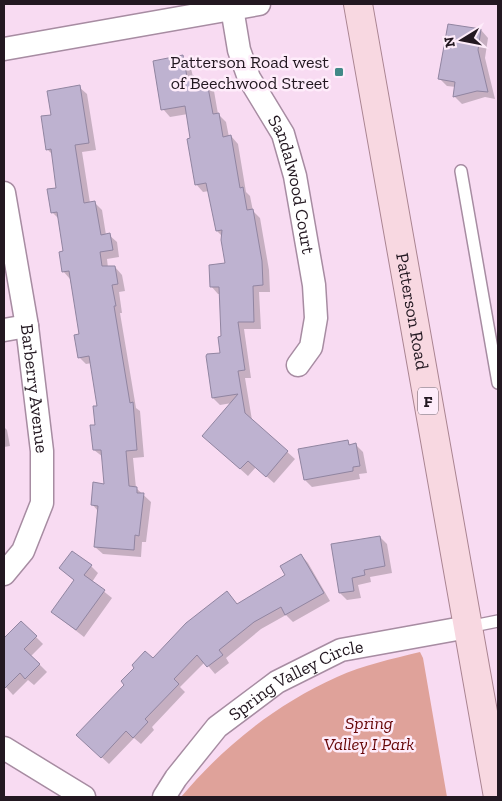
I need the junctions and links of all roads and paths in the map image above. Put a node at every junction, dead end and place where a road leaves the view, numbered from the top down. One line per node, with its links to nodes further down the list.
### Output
1 (258, 4): 3 (street)
2 (358, 4): 13 (main road, Patterson Road / F)
3 (232, 8): 4 (street); 9 (street, Sandalwood Court)
4 (4, 49)
5 (461, 171): 10 (lane)
6 (4, 192): 7 (street, Barberry Avenue)
7 (27, 326): 8 (street); 11 (street, Barberry Avenue)
8 (4, 330)
9 (298, 365)
10 (498, 383)
11 (4, 574)
12 (498, 621): 13 (lane)
13 (468, 627): 16 (street, Spring Valley Circle); 17 (main road, Patterson Road / F)
14 (4, 748): 15 (street)
15 (84, 797)
16 (164, 797)
17 (498, 797)

